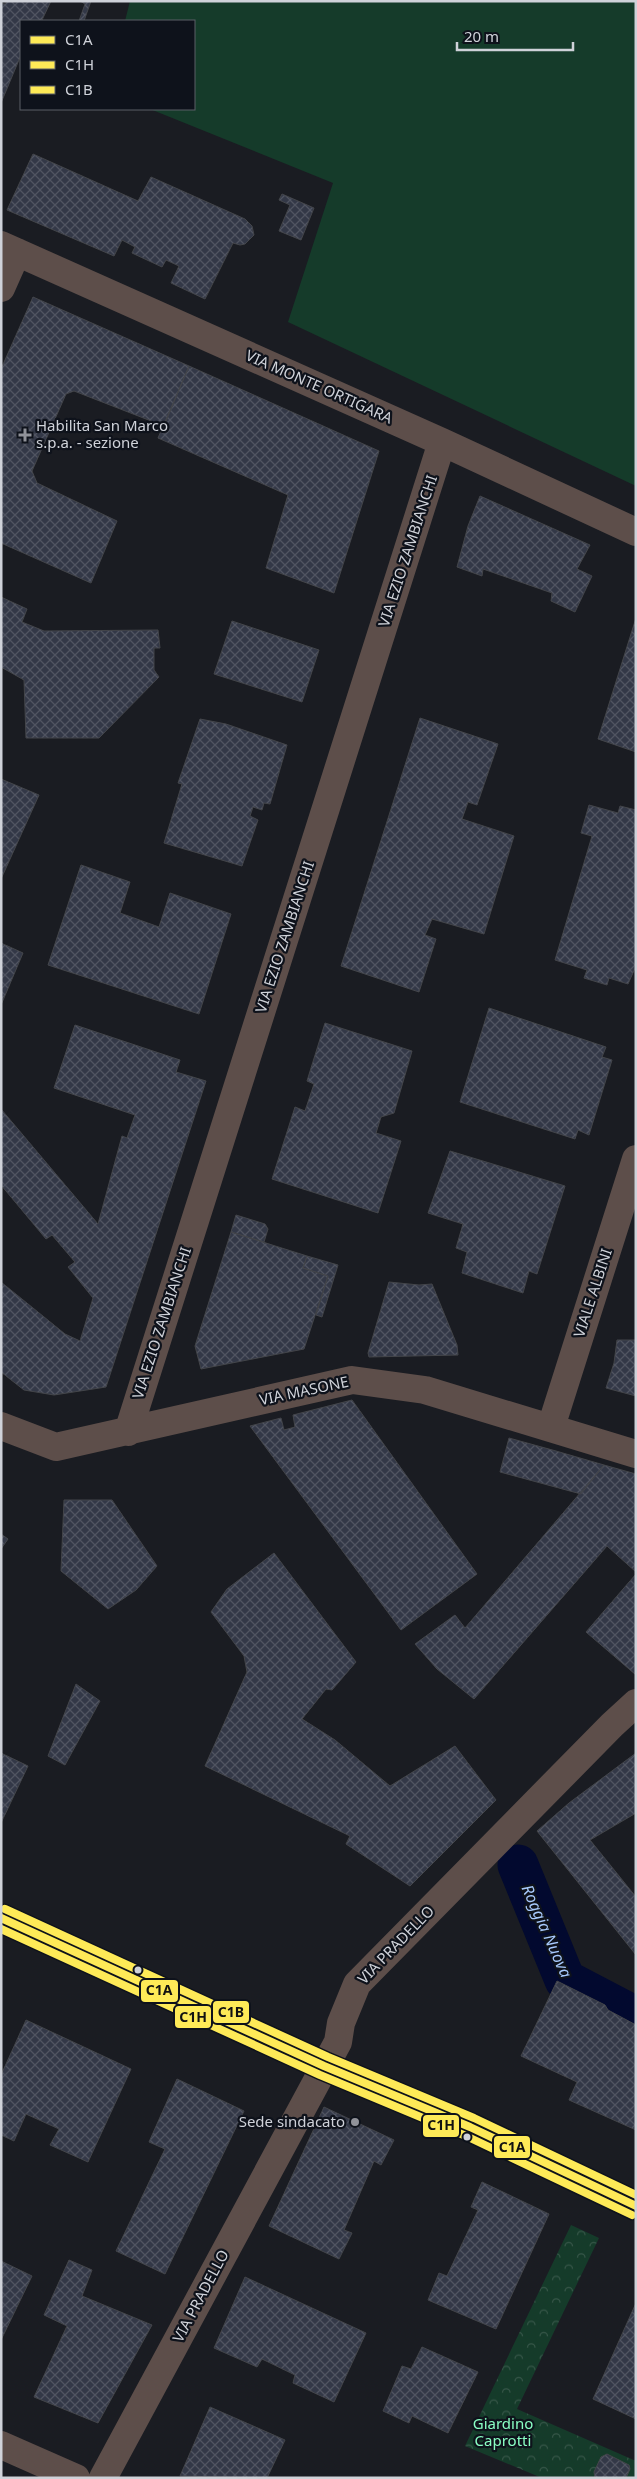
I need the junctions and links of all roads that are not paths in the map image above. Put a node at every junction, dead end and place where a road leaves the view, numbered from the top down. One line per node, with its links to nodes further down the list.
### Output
1 (9, 248): 2 (street); 3 (street, VIA MONTE ORTIGARA)
2 (1, 288)
3 (442, 442): 4 (street, VIA MONTE ORTIGARA); 8 (street, VIA EZIO ZAMBIANCHI)
4 (636, 532)
5 (636, 1159): 7 (street, VIALE ALBINI)
6 (1, 1426): 8 (street, VIA MASONE)
7 (551, 1427): 8 (street, VIA MASONE); 9 (street, VIA MASONE)
8 (128, 1432)
9 (636, 1454)
10 (636, 1703): 12 (street, VIA PRADELLO)
11 (1, 1918): 12 (street)
12 (324, 2066): 13 (street); 16 (street, VIA PRADELLO)
13 (636, 2206)
14 (1, 2445): 15 (street)
15 (76, 2478)
16 (103, 2478)

